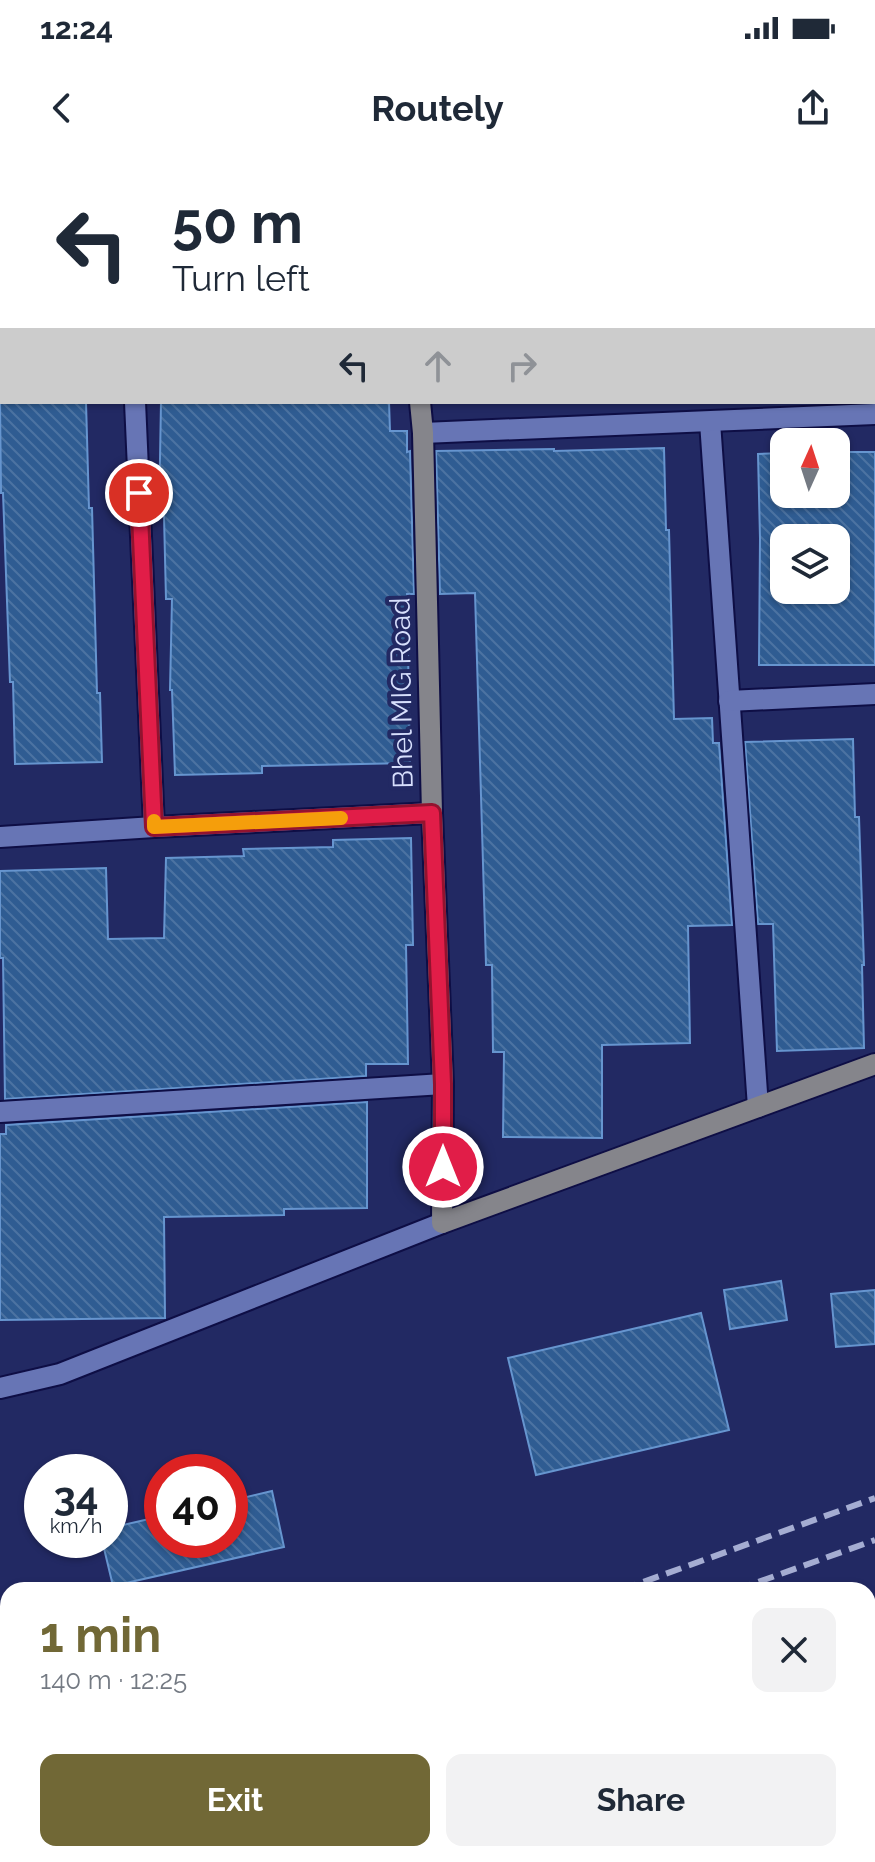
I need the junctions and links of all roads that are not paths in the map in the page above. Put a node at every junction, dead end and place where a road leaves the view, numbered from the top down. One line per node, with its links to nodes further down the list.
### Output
1 (135, 404): 9 (street)
2 (420, 404): 5 (street, Bhel MIG Road)
3 (875, 414): 4 (street)
4 (710, 422): 5 (street); 7 (street)
5 (423, 433): 8 (street, Bhel MIG Road)
6 (875, 694): 7 (street)
7 (729, 701): 13 (street)
8 (432, 813): 9 (street); 12 (street, Bhel MIG Road)
9 (154, 827): 10 (street)
10 (0, 837)
11 (875, 1064): 13 (street)
12 (443, 1084): 14 (street); 15 (street, Bhel MIG Road)
13 (758, 1107): 15 (street)
14 (0, 1112)
15 (442, 1223): 16 (street)
16 (0, 1388)

